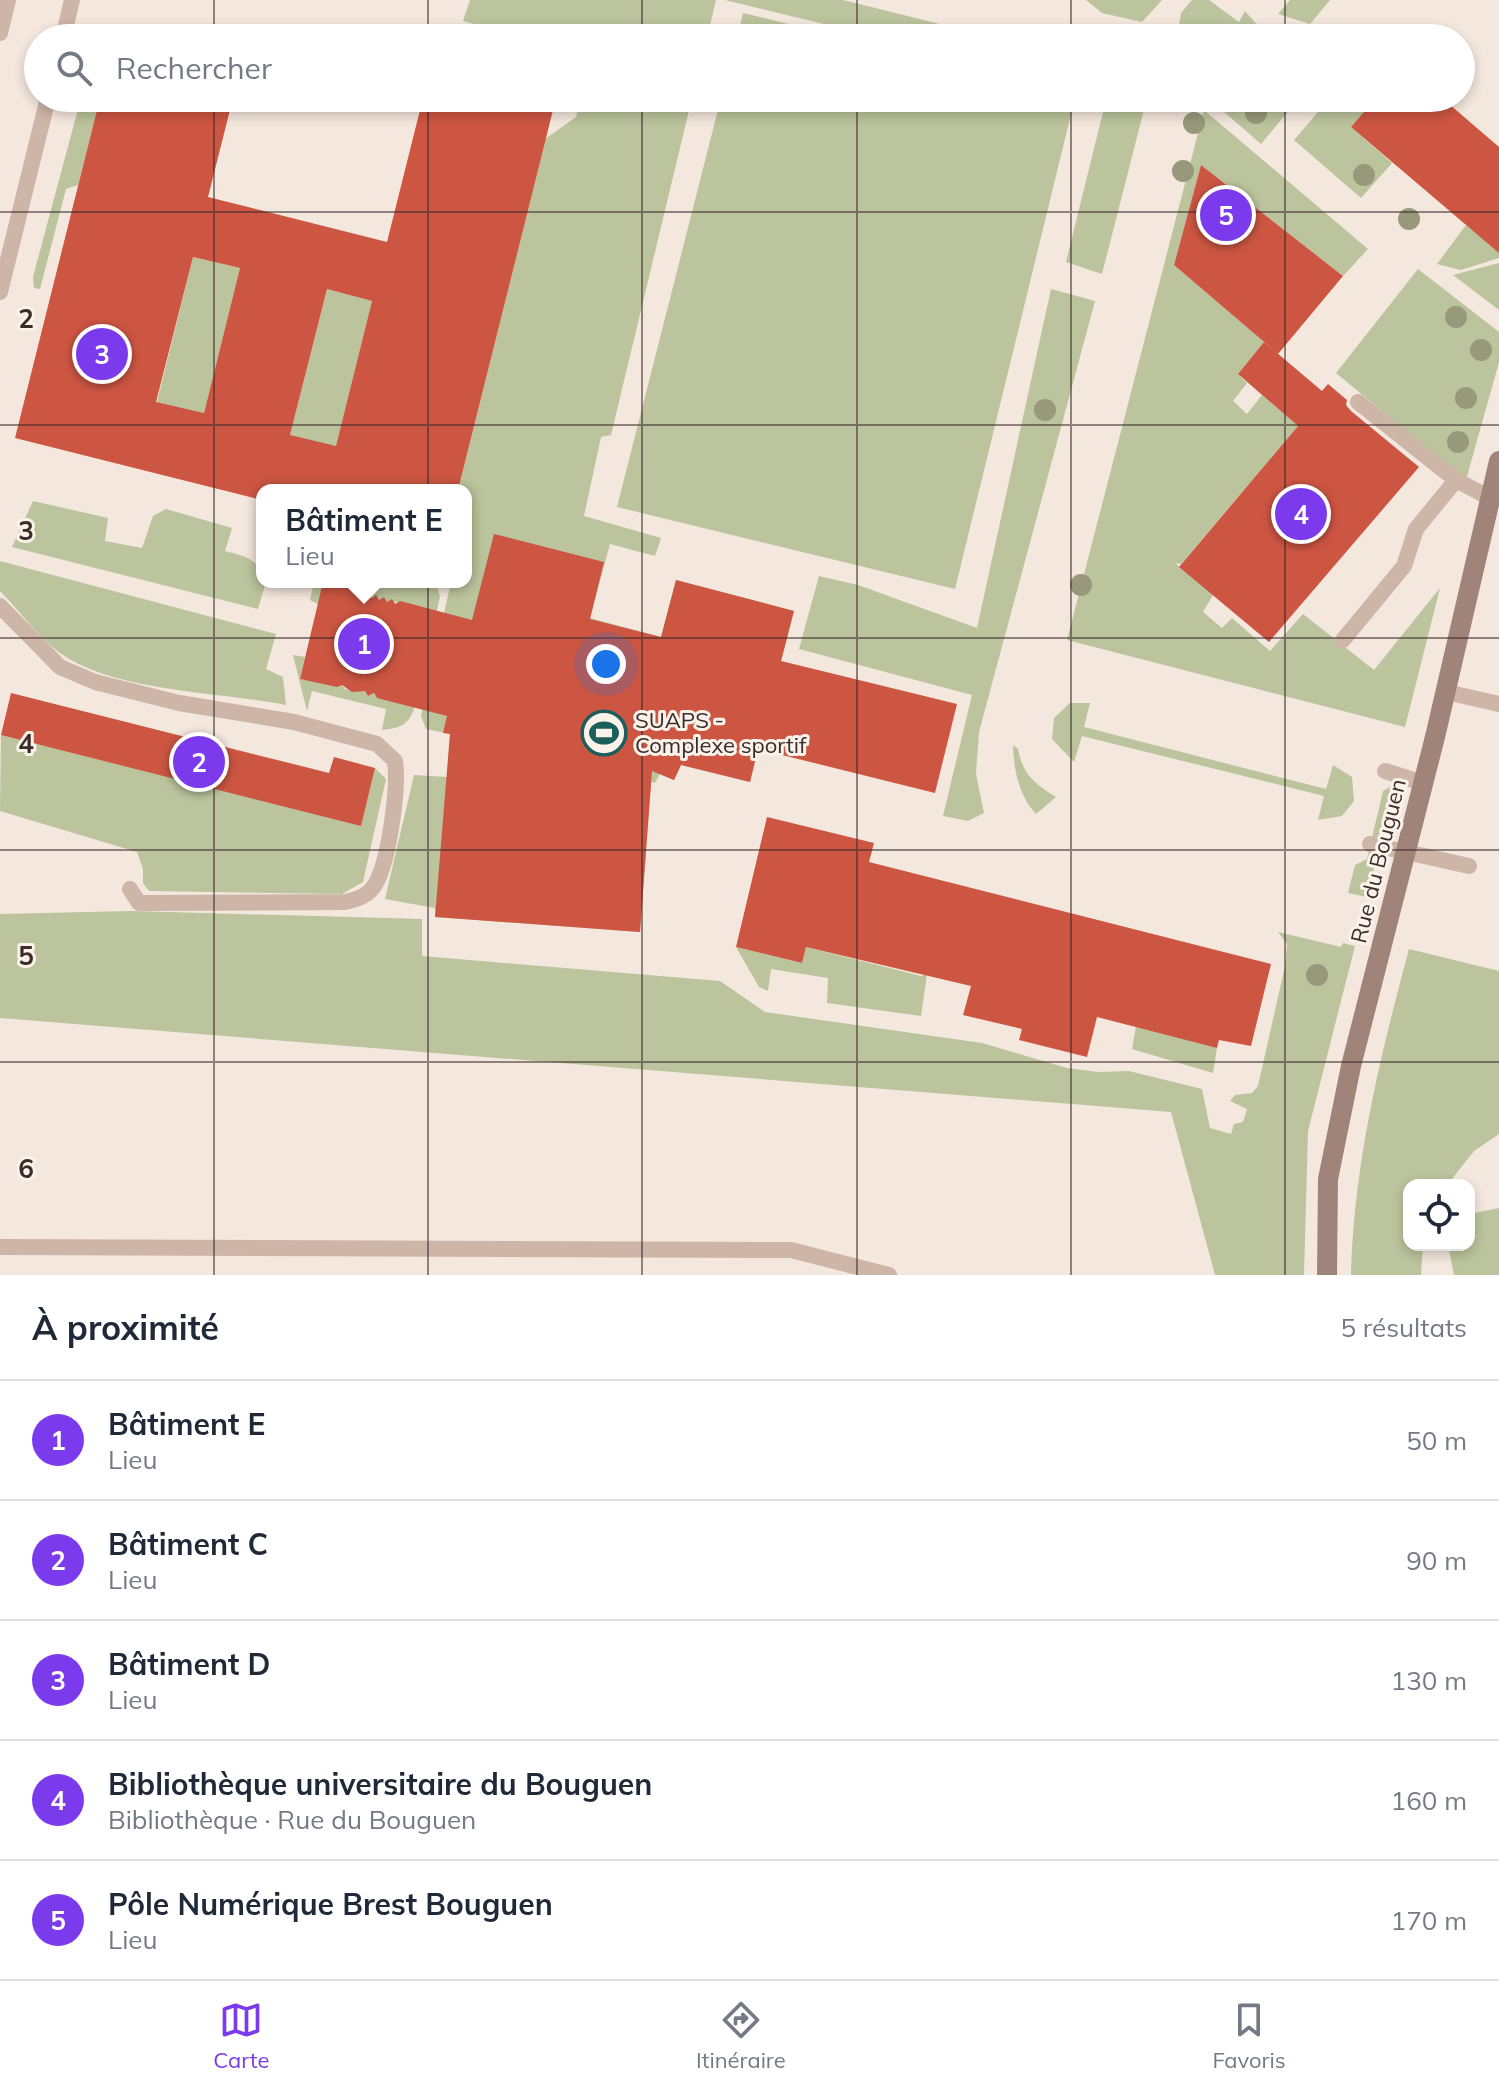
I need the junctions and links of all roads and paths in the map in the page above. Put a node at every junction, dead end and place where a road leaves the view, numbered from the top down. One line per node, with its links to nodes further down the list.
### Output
1 (8, 0): 4 (lane)
2 (72, 0): 3 (lane)
3 (66, 24)
4 (0, 33)
5 (44, 112): 6 (lane)
6 (8, 223): 7 (lane)
7 (0, 292)
8 (1358, 402): 10 (lane)
9 (1499, 461): 11 (street, Rue du Bouguen)
10 (1456, 480): 11 (lane); 13 (lane)
11 (1490, 498): 14 (street, Rue du Bouguen)
12 (0, 606): 21 (lane)
13 (1343, 640)
14 (1446, 692): 15 (lane); 17 (street, Rue du Bouguen)
15 (1499, 704)
16 (1385, 771): 17 (lane)
17 (1423, 783): 19 (street, Rue du Bouguen)
18 (1370, 844): 19 (lane)
19 (1406, 851): 20 (lane); 24 (street, Rue du Bouguen)
20 (1469, 866)
21 (130, 889)
22 (0, 1247): 23 (lane)
23 (889, 1275)
24 (1327, 1275)

